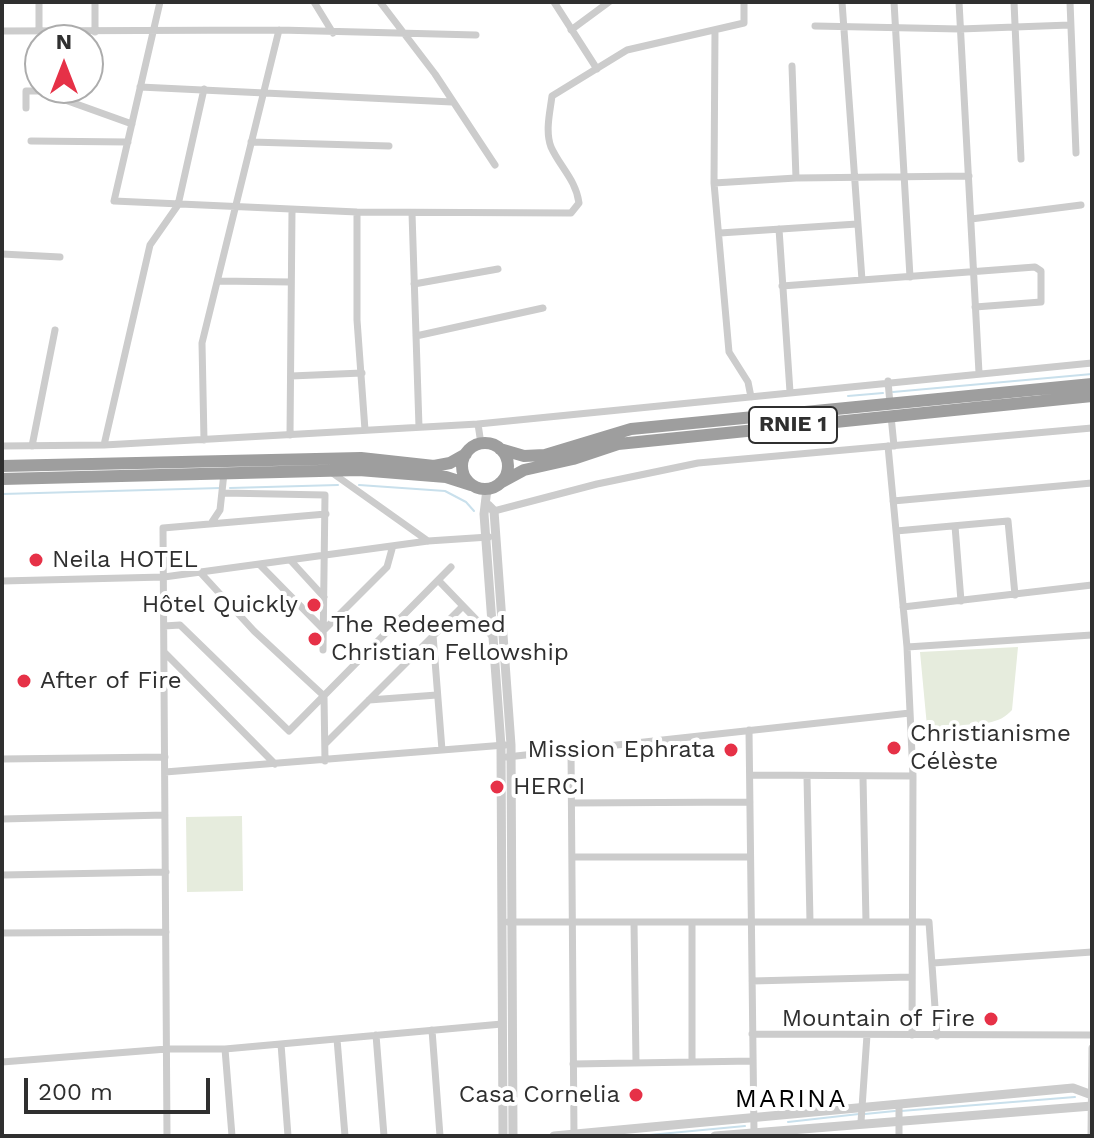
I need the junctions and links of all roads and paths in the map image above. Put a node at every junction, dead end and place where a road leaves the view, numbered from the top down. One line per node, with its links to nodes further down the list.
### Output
1 (39, 2): 14 (street)
2 (95, 2): 15 (street)
3 (160, 2): 28 (street)
4 (314, 2): 29 (street)
5 (380, 2): 30 (street)
6 (554, 2): 23 (street)
7 (609, 2): 23 (street)
8 (744, 2): 24 (street)
9 (842, 2): 18 (street)
10 (894, 2): 20 (street)
11 (959, 2): 21 (street)
12 (1014, 2): 19 (street)
13 (1070, 2): 16 (street)
14 (39, 24)
15 (95, 24)
16 (1070, 25): 19 (street); 44 (street)
17 (815, 26): 18 (street)
18 (844, 26): 20 (street); 49 (street)
19 (1015, 27): 21 (street); 45 (street)
20 (895, 28): 21 (street); 47 (street)
21 (960, 29): 48 (street)
22 (279, 30): 28 (street); 29 (street); 36 (street)
23 (571, 30): 33 (street)
24 (715, 30): 33 (street); 51 (street)
25 (2, 31): 26 (street)
26 (24, 31)
27 (104, 32): 28 (street)
28 (154, 32): 34 (street)
29 (333, 33): 30 (street)
30 (400, 33): 31 (street); 37 (street)
31 (476, 35)
32 (792, 66): 50 (street)
33 (597, 69): 57 (street)
34 (140, 87): 35 (street); 39 (street)
35 (204, 89): 36 (street); 52 (street)
36 (264, 91): 37 (street); 42 (street)
37 (452, 102): 46 (street)
38 (26, 108): 39 (street)
39 (132, 124): 41 (street)
40 (31, 141): 41 (street)
41 (128, 142): 52 (street)
42 (251, 142): 43 (street); 54 (street)
43 (389, 146)
44 (1076, 153)
45 (1021, 159)
46 (495, 165)
47 (904, 175): 48 (street); 49 (street); 66 (street)
48 (969, 176): 58 (street)
49 (854, 177): 50 (street); 59 (street)
50 (796, 178): 51 (street)
51 (714, 183): 61 (street)
52 (178, 205): 54 (street); 93 (street)
53 (1081, 205): 58 (street)
54 (235, 208): 55 (street); 68 (street)
55 (292, 210): 56 (street); 69 (street)
56 (357, 212): 57 (street); 77 (street)
57 (412, 213): 70 (street)
58 (971, 219): 65 (street)
59 (857, 224): 60 (street); 67 (street)
60 (779, 229): 61 (street); 71 (street)
61 (720, 233): 84 (street)
62 (2, 254): 63 (street)
63 (60, 257)
64 (498, 269): 70 (street)
65 (973, 273): 66 (street); 72 (street); 72 (street)
66 (910, 277): 67 (street)
67 (862, 280): 71 (street)
68 (218, 281): 69 (street); 91 (street)
69 (291, 282): 79 (street)
70 (414, 284): 75 (street)
71 (782, 286): 82 (street)
72 (975, 307): 78 (street)
73 (543, 308): 75 (street)
74 (55, 330): 95 (street)
75 (416, 336): 87 (street)
76 (1092, 363): 78 (street)
77 (362, 373): 79 (street); 89 (street)
78 (979, 373): 80 (street)
79 (291, 376): 90 (street)
80 (888, 381): 82 (street); 85 (street)
81 (1092, 384): 85 (highway, RNIE 1)
82 (790, 392): 84 (street)
83 (1092, 396): 85 (highway, RNIE 1)
84 (751, 397): 86 (street)
85 (890, 410): 96 (street); 97 (highway, RNIE 1); 104 (highway, RNIE 1)
86 (478, 424): 87 (street); 92 (street)
87 (419, 427): 89 (street)
88 (1092, 428): 96 (street)
89 (365, 430): 90 (street)
90 (290, 435): 91 (street)
91 (204, 440): 93 (street)
92 (481, 444): 97 (highway, RNIE 1); 98 (highway)
93 (102, 445): 95 (street); 99 (street)
94 (2, 446): 95 (street)
95 (32, 446)
96 (891, 446): 109 (street); 110 (street)
97 (500, 449): 104 (highway)
98 (466, 454): 99 (highway); 106 (highway)
99 (102, 464): 100 (highway)
100 (2, 466)
101 (329, 471): 102 (highway); 106 (highway); 116 (street)
102 (224, 473): 103 (highway); 108 (street)
103 (2, 479)
104 (500, 483): 107 (highway, RNIE 1)
105 (1092, 483): 109 (street)
106 (471, 485): 107 (highway)
107 (487, 489): 110 (street)
108 (224, 493): 111 (street); 112 (street)
109 (893, 501): 114 (street)
110 (491, 508): 115 (street)
111 (326, 514): 112 (street); 118 (street)
112 (212, 522): 123 (street)
113 (955, 526): 114 (street); 127 (street); 129 (street)
114 (896, 531): 131 (street)
115 (491, 537): 116 (street); 136 (street); 146 (street)
116 (428, 541): 117 (street)
117 (392, 549): 118 (street); 133 (street)
118 (325, 558): 119 (street); 128 (street)
119 (292, 562): 120 (street); 128 (street)
120 (260, 565): 122 (street); 133 (street)
121 (451, 567): 125 (street)
122 (198, 570): 123 (street); 141 (street)
123 (164, 577): 124 (street); 132 (street)
124 (2, 581)
125 (439, 581): 130 (street); 141 (street)
126 (1092, 585): 127 (street)
127 (1015, 595): 129 (street)
128 (324, 597): 133 (street)
129 (961, 601): 131 (street)
130 (463, 606): 134 (street); 136 (street)
131 (903, 607): 137 (street)
132 (164, 626): 139 (street); 141 (street)
133 (324, 630): 138 (street)
134 (433, 635): 140 (street); 142 (street)
135 (1092, 635): 137 (street)
136 (493, 637): 146 (street)
137 (907, 647): 143 (street)
138 (323, 650)
139 (164, 652): 149 (street); 153 (street)
140 (437, 695): 142 (street); 147 (street)
141 (324, 700): 145 (street)
142 (369, 700): 145 (street)
143 (910, 713): 144 (street); 156 (street)
144 (749, 730): 148 (street); 155 (street)
145 (325, 744): 152 (street)
146 (506, 745): 147 (street); 150 (street)
147 (442, 750): 152 (street)
148 (571, 750): 150 (street); 160 (street)
149 (165, 757): 151 (street); 154 (street)
150 (506, 757): 167 (street)
151 (2, 759)
152 (325, 761): 153 (street)
153 (276, 764): 154 (street)
154 (165, 772): 161 (street)
155 (750, 775): 157 (street); 159 (street)
156 (913, 776): 158 (street); 174 (street)
157 (807, 777): 158 (street); 172 (street)
158 (863, 777): 173 (street)
159 (750, 802): 160 (street); 164 (street)
160 (572, 803): 163 (street)
161 (165, 815): 162 (street); 165 (street)
162 (2, 819)
163 (572, 857): 164 (street); 168 (street)
164 (750, 857): 171 (street)
165 (166, 872): 166 (street); 175 (street)
166 (2, 875)
167 (507, 922): 168 (street); 181 (street); 216 (street)
168 (572, 922): 169 (street); 198 (street)
169 (634, 922): 170 (street); 197 (street)
170 (692, 922): 171 (street); 196 (street)
171 (750, 922): 172 (street); 180 (street)
172 (810, 922): 173 (street)
173 (866, 922): 174 (street)
174 (910, 922): 178 (street); 179 (street)
175 (166, 932): 176 (street); 192 (street)
176 (2, 933)
177 (1092, 952): 178 (street)
178 (933, 963): 188 (street)
179 (910, 977): 180 (street); 186 (street)
180 (752, 981): 183 (street)
181 (502, 1024): 182 (street); 215 (street)
182 (432, 1030): 184 (street); 214 (street)
183 (752, 1034): 185 (street); 194 (street)
184 (376, 1035): 189 (street); 213 (street)
185 (867, 1035): 186 (street); 201 (street)
186 (912, 1035): 188 (street)
187 (1092, 1035): 188 (street)
188 (937, 1036)
189 (337, 1039): 190 (street); 212 (street)
190 (281, 1044): 193 (street); 211 (street)
191 (1092, 1048): 199 (street)
192 (167, 1049): 193 (street); 195 (street); 209 (street)
193 (225, 1049): 210 (street)
194 (753, 1061): 196 (street); 202 (street)
195 (2, 1062)
196 (692, 1062): 197 (street)
197 (636, 1063): 198 (street)
198 (573, 1064): 208 (street)
199 (1092, 1100): 200 (street); 203 (street); 221 (street)
200 (899, 1104): 201 (street); 203 (street)
201 (862, 1107): 202 (street); 204 (street)
202 (753, 1118): 206 (street); 208 (street)
203 (899, 1119): 204 (street); 220 (street)
204 (861, 1122): 205 (street)
205 (839, 1124): 207 (street); 219 (street)
206 (754, 1132): 207 (street); 218 (street)
207 (780, 1133)
208 (574, 1135): 217 (street)
209 (167, 1136)
210 (232, 1136)
211 (288, 1136)
212 (345, 1136)
213 (384, 1136)
214 (440, 1136)
215 (503, 1136)
216 (513, 1136)
217 (554, 1136)
218 (715, 1136)
219 (839, 1136)
220 (899, 1136)
221 (1091, 1136)

